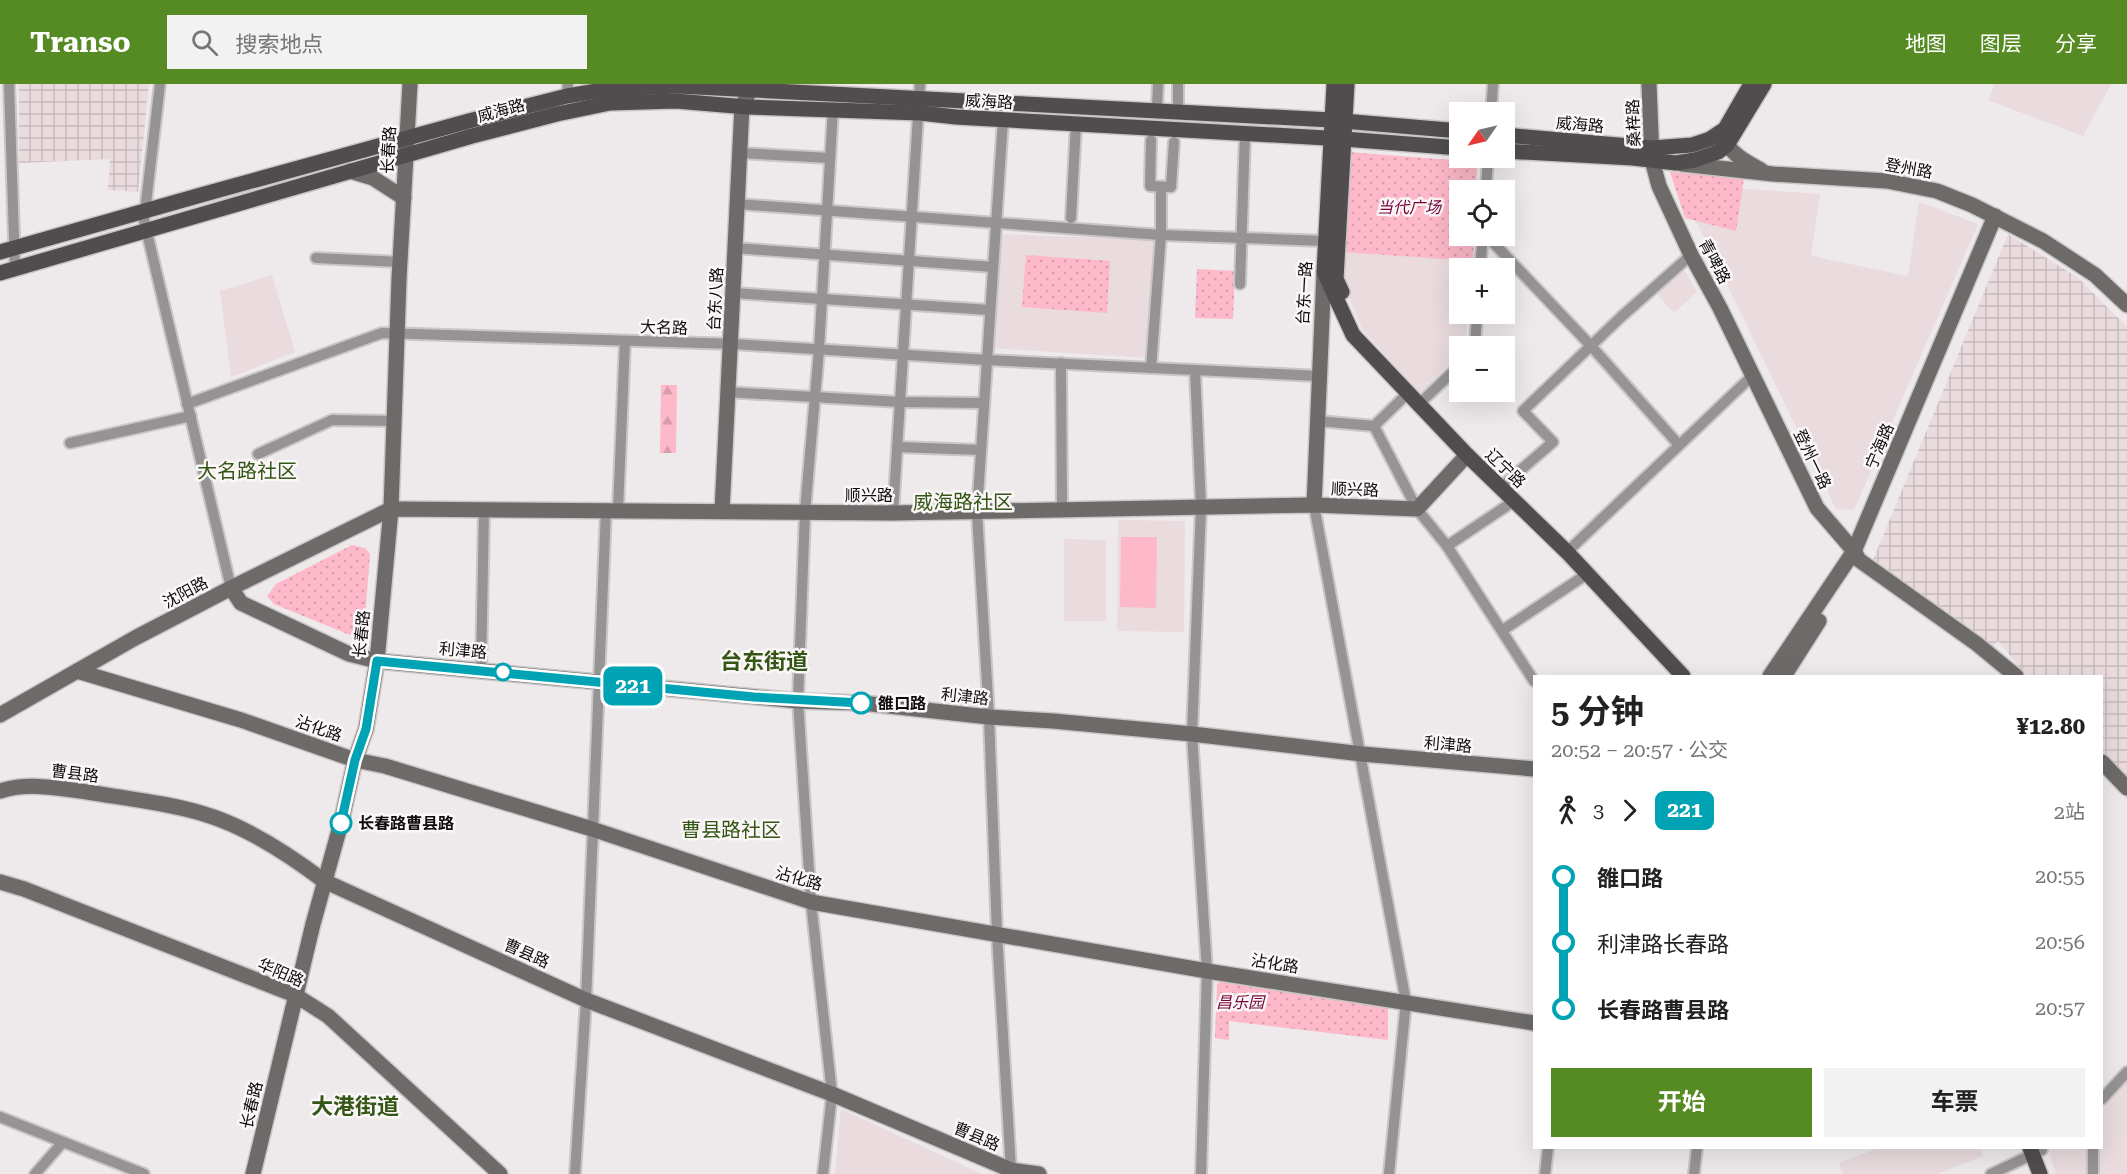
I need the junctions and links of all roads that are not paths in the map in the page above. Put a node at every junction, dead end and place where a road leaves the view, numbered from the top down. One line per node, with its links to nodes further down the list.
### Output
1 (9, 84): 57 (street)
2 (160, 84): 45 (street)
3 (410, 84): 28 (street, 长春路)
4 (920, 84): 17 (street)
5 (1158, 84): 18 (street)
6 (1178, 84): 20 (street)
7 (1334, 84): 22 (main road, 台东一路)
8 (1347, 84): 22 (main road, 台东一路)
9 (1493, 84): 15 (street)
10 (1649, 84): 36 (street, 桑梓路)
11 (1751, 84): 24 (main road)
12 (1764, 84): 32 (main road)
13 (750, 87): 14 (main road, 威海路); 16 (street, 台东八路); 17 (main road, 威海路)
14 (568, 90): 28 (main road, 威海路)
15 (1492, 102)
16 (744, 106): 19 (main road, 威海路); 35 (street, 台东八路); 37 (main road, 威海路)
17 (920, 107): 19 (main road, 威海路); 21 (main road, 威海路); 22 (main road, 威海路); 47 (street)
18 (1157, 108)
19 (833, 109): 38 (street)
20 (1178, 109)
21 (1003, 120): 23 (main road, 威海路); 50 (street)
22 (1338, 122): 25 (main road, 威海路); 29 (main road, 台东一路)
23 (1076, 124): 26 (main road, 威海路); 48 (street)
24 (1725, 129): 32 (street); 36 (main road)
25 (1449, 130)
26 (1245, 134): 29 (main road, 威海路); 53 (street)
27 (1515, 136): 36 (main road, 威海路)
28 (406, 139): 37 (street, 长春路); 45 (main road, 威海路)
29 (1337, 139): 33 (main road, 威海路); 54 (main road, 台东一路); 65 (main road, 台东一路)
30 (1150, 140): 42 (street)
31 (1174, 142): 42 (street)
32 (1727, 145): 39 (main road); 41 (street)
33 (1449, 147)
34 (1515, 151): 36 (main road, 威海路)
35 (742, 153): 38 (street); 44 (street, 台东八路)
36 (1652, 154): 39 (main road, 登州路); 59 (street, 青啤路)
37 (405, 155): 40 (main road, 威海路); 43 (street, 长春路)
38 (829, 158): 46 (street)
39 (1676, 163): 41 (street, 登州路)
40 (351, 171): 43 (street); 51 (main road, 威海路)
41 (1773, 174): 49 (street, 登州路)
42 (1161, 187): 52 (street)
43 (404, 198): 62 (street, 长春路)
44 (740, 204): 46 (street); 56 (street, 台东八路)
45 (144, 210): 51 (street); 57 (main road, 威海路)
46 (826, 210): 47 (street); 58 (street)
47 (913, 217): 50 (street); 61 (street)
48 (1071, 218)
49 (2000, 218): 70 (street, 登州路); 116 (street, 宁海路)
50 (996, 224): 52 (street); 63 (street)
51 (146, 231): 64 (main road, 威海路); 90 (street)
52 (1161, 236): 53 (street); 80 (street)
53 (1240, 237): 54 (street); 66 (street)
54 (1325, 241): 65 (main road, 台东一路)
55 (1496, 246): 75 (street)
56 (737, 248): 58 (street); 67 (street, 台东八路)
57 (6, 251): 64 (street)
58 (824, 255): 61 (street); 68 (street)
59 (1691, 255): 75 (street); 83 (street, 青啤路)
60 (316, 258): 62 (street)
61 (910, 261): 63 (street); 69 (street)
62 (401, 262): 72 (street, 长春路)
63 (993, 267): 71 (street)
64 (7, 271)
65 (1330, 275): 84 (street, 台东一路); 87 (main road, 辽宁路)
66 (1240, 284)
67 (735, 293): 68 (street); 74 (street, 台东八路)
68 (822, 299): 69 (street); 76 (street)
69 (907, 304): 71 (street); 77 (street)
70 (2127, 305)
71 (990, 310): 78 (street)
72 (398, 334): 73 (street, 大名路); 90 (street, 大名路); 92 (street, 长春路)
73 (625, 341): 74 (street, 大名路); 108 (street)
74 (732, 344): 76 (street, 大名路); 85 (street, 台东八路)
75 (1592, 347): 96 (street); 101 (street)
76 (819, 350): 77 (street, 大名路); 86 (street)
77 (903, 354): 78 (street, 大名路); 88 (street)
78 (987, 360): 79 (street, 大名路); 89 (street)
79 (1061, 363): 80 (street, 大名路); 109 (street)
80 (1151, 368): 81 (street, 大名路)
81 (1195, 370): 84 (street); 104 (street)
82 (1449, 374): 87 (street)
83 (1752, 375): 96 (street); 116 (street, 登州一路)
84 (1319, 376): 93 (street, 台东一路)
85 (729, 392): 86 (street); 110 (street, 台东八路)
86 (815, 397): 88 (street); 111 (street)
87 (1417, 399): 94 (street); 100 (main road, 辽宁路); 101 (main road, 辽宁路)
88 (900, 402): 89 (street); 97 (street)
89 (984, 403): 98 (street)
90 (187, 404): 91 (street)
91 (190, 416): 95 (street); 118 (street)
92 (394, 421): 99 (street); 105 (street, 长春路)
93 (1318, 421): 94 (street); 103 (street, 台东一路)
94 (1374, 426): 106 (street)
95 (70, 443)
96 (1679, 445): 115 (street)
97 (897, 447): 98 (street); 113 (street)
98 (981, 450): 112 (street)
99 (258, 454)
100 (1467, 455): 101 (main road, 辽宁路); 106 (street)
101 (1504, 486): 102 (main road, 辽宁路); 115 (main road, 辽宁路)
102 (1514, 501): 114 (street); 115 (main road, 辽宁路)
103 (1314, 505): 104 (street, 顺兴路); 106 (street, 顺兴路); 134 (street)
104 (1201, 507): 109 (street, 顺兴路); 133 (street)
105 (391, 509): 107 (street, 顺兴路); 118 (street, 沈阳路); 120 (street, 长春路)
106 (1418, 509): 114 (street)
107 (484, 510): 108 (street, 顺兴路); 121 (street)
108 (612, 510): 110 (street, 顺兴路); 129 (street)
109 (1062, 510): 112 (street, 顺兴路)
110 (724, 511): 111 (street, 顺兴路)
111 (805, 512): 113 (street, 顺兴路); 130 (street)
112 (977, 512): 113 (street, 顺兴路); 132 (street)
113 (893, 513)
114 (1447, 546): 119 (street)
115 (1569, 550): 117 (main road, 辽宁路); 124 (main road, 辽宁路)
116 (1856, 555): 125 (street, 宁海路); 126 (street, 宁海路); 127 (street)
117 (1587, 574): 119 (street); 123 (main road, 辽宁路)
118 (231, 588): 120 (street, 利津路); 122 (street, 沈阳路)
119 (1503, 630): 128 (street)
120 (377, 661): 121 (street, 利津路); 135 (street, 长春路)
121 (481, 670): 129 (street, 利津路)
122 (77, 671): 131 (street, 沈阳路); 135 (street, 沾化路)
123 (1682, 675)
124 (1691, 675)
125 (1771, 675)
126 (1785, 675)
127 (2015, 675)
128 (1533, 679)
129 (598, 682): 130 (street, 利津路); 140 (street)
130 (798, 700): 132 (street, 利津路); 143 (street)
131 (0, 715)
132 (989, 717): 133 (street, 利津路); 144 (street)
133 (1192, 734): 134 (street, 利津路); 145 (street)
134 (1362, 754): 137 (street, 利津路); 148 (street)
135 (355, 760): 140 (street, 沾化路); 141 (street, 长春路)
136 (2103, 763): 138 (street)
137 (1533, 769)
138 (2127, 788)
139 (0, 791): 141 (street, 曹县路)
140 (592, 830): 143 (street, 沾化路); 147 (street)
141 (324, 881): 146 (street, 长春路); 147 (street, 曹县路)
142 (0, 882): 146 (street, 华阳路)
143 (811, 902): 144 (street, 沾化路); 151 (street)
144 (997, 934): 145 (street, 沾化路); 159 (street)
145 (1207, 971): 148 (street, 沾化路); 167 (street)
146 (295, 995): 162 (street, 长春路); 163 (street, 华阳路)
147 (586, 1000): 151 (street, 曹县路); 164 (street)
148 (1406, 1002): 149 (street, 沾化路); 168 (street)
149 (1533, 1023)
150 (2127, 1072): 152 (street)
151 (832, 1094): 159 (street, 曹县路); 165 (street)
152 (2103, 1098)
153 (0, 1117): 154 (street)
154 (63, 1142): 160 (street); 161 (street)
155 (1548, 1149): 169 (street)
156 (1697, 1149): 170 (street)
157 (2093, 1149): 174 (street)
158 (2036, 1150): 171 (street); 172 (main road); 173 (main road)
159 (1011, 1170): 166 (street, 曹县路)
160 (35, 1174)
161 (144, 1174)
162 (253, 1174)
163 (500, 1174)
164 (575, 1174)
165 (823, 1174)
166 (1039, 1174)
167 (1201, 1174)
168 (1389, 1174)
169 (1545, 1174)
170 (1694, 1174)
171 (1991, 1174)
172 (2040, 1174)
173 (2050, 1174)
174 (2093, 1174)

